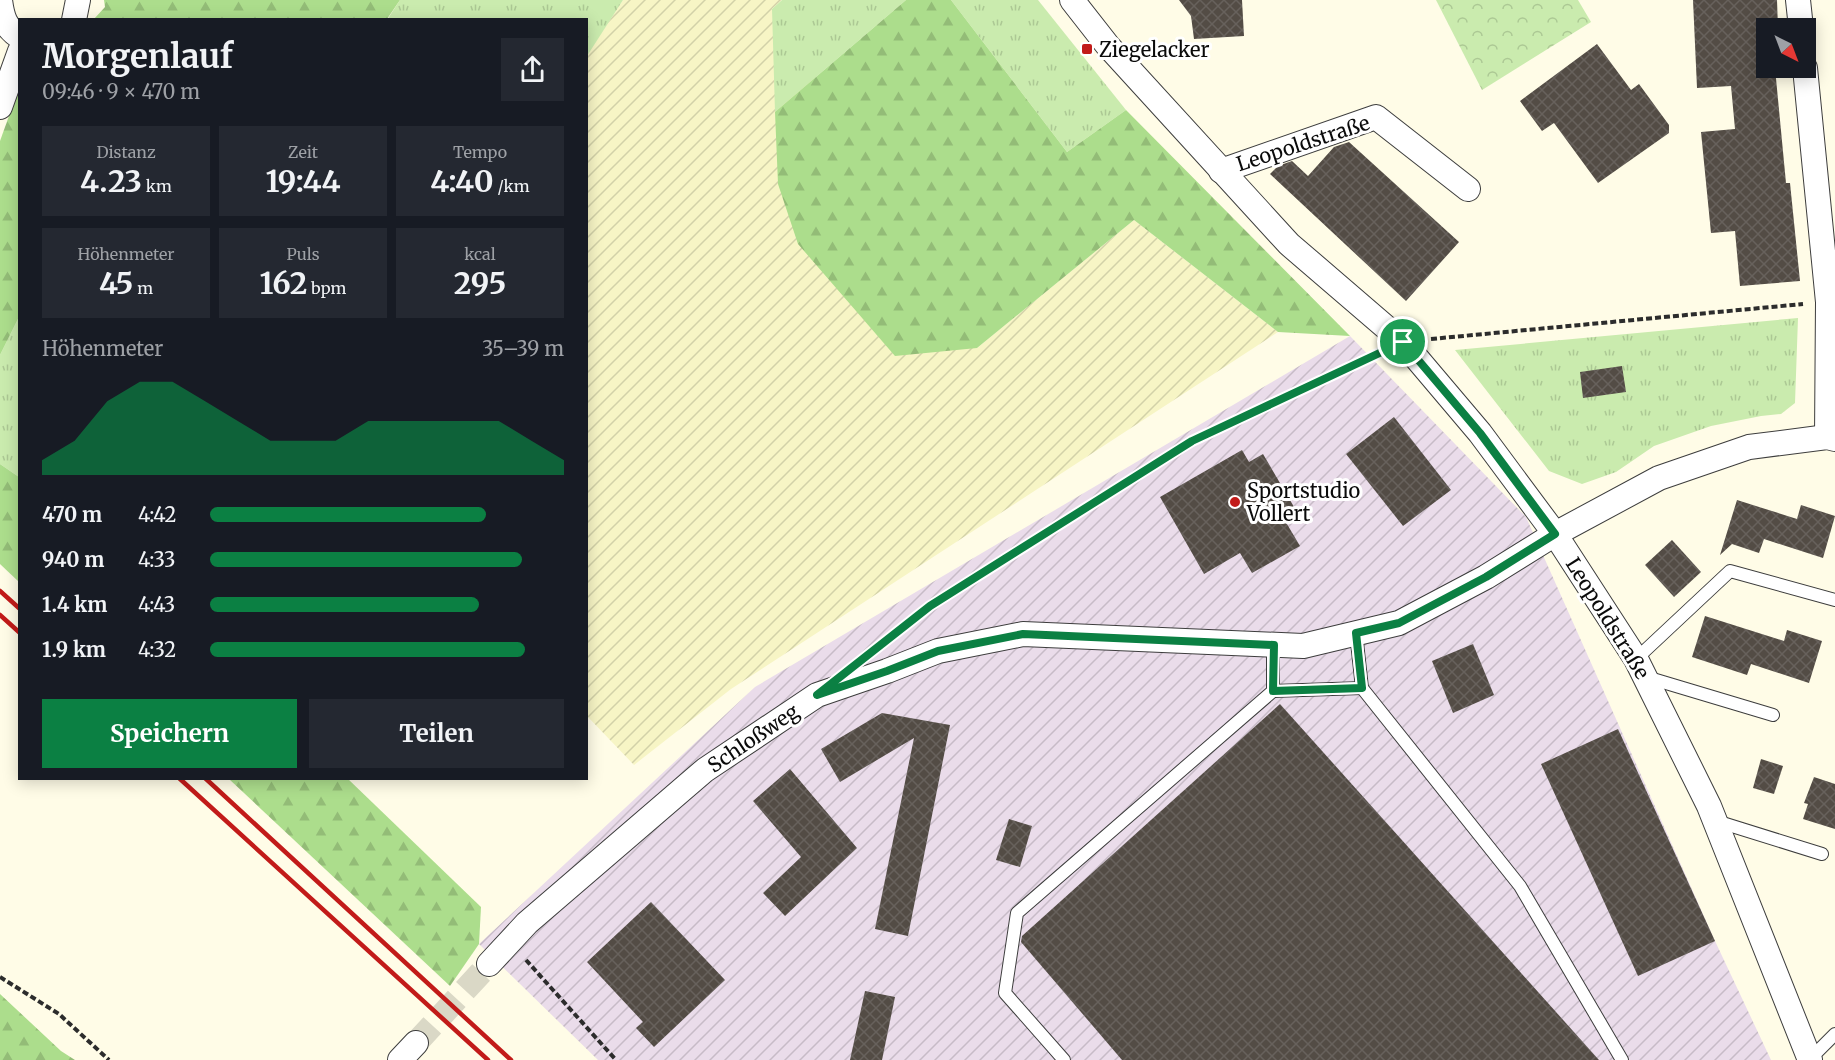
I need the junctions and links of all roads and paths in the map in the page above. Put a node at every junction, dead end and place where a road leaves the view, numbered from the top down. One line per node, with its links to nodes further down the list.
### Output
1 (0, 0): 7 (street)
2 (78, 0): 5 (street)
3 (1072, 0): 11 (street, Leopoldstraße)
4 (1798, 0): 6 (street)
5 (74, 18)
6 (1800, 18)
7 (18, 36)
8 (18, 57): 10 (street)
9 (1806, 78): 13 (street)
10 (0, 107)
11 (1221, 171): 12 (street, Leopoldstraße); 14 (street, Leopoldstraße)
12 (1468, 189)
13 (1828, 302): 14 (path); 15 (street)
14 (1403, 342): 16 (street, Leopoldstraße); 20 (path)
15 (1831, 438): 16 (street, Schloßweg)
16 (1555, 534): 18 (street, Schloßweg); 21 (street, Leopoldstraße)
17 (1835, 600): 21 (lane)
18 (1356, 633): 19 (street, Schloßweg); 22 (lane)
19 (1274, 645): 23 (lane); 27 (street, Schloßweg)
20 (878, 648)
21 (1640, 668): 24 (lane); 25 (street, Leopoldstraße)
22 (1362, 688): 23 (lane); 34 (lane)
23 (1273, 691): 33 (lane)
24 (1773, 715)
25 (1715, 821): 26 (lane); 35 (street, Leopoldstraße)
26 (1822, 854)
27 (510, 942): 28 (street, Schloßweg); 32 (path)
28 (489, 964)
29 (0, 977): 31 (path)
30 (1835, 1034): 35 (lane)
31 (109, 1060)
32 (616, 1060)
33 (1064, 1060)
34 (1622, 1060)
35 (1809, 1060)

